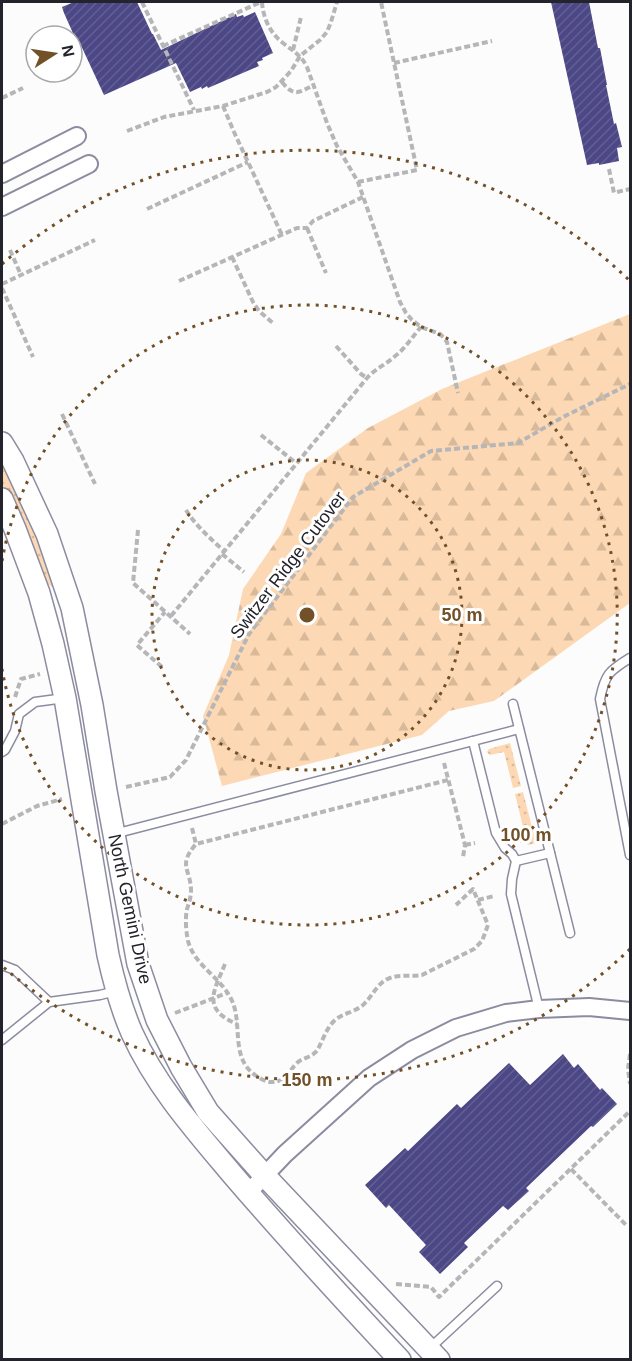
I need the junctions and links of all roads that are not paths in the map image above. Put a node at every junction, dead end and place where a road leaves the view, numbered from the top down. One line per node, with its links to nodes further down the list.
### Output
1 (77, 136): 3 (street)
2 (89, 164): 4 (street)
3 (2, 174)
4 (2, 207)
5 (2, 442): 13 (street, North Gemini Drive)
6 (2, 499): 8 (street, North Gemini Drive)
7 (630, 658): 15 (lane)
8 (65, 698): 12 (lane); 19 (street, North Gemini Drive)
9 (513, 704): 10 (lane)
10 (519, 729): 11 (lane); 14 (lane)
11 (473, 741): 13 (lane); 16 (lane)
12 (2, 752)
13 (114, 834): 24 (street, North Gemini Drive)
14 (550, 853): 16 (lane); 17 (lane)
15 (630, 855)
16 (516, 861): 21 (lane)
17 (570, 933)
18 (2, 965): 20 (lane)
19 (116, 991): 20 (lane); 25 (street, North Gemini Drive)
20 (49, 1002): 23 (lane)
21 (539, 1009): 22 (street); 24 (street)
22 (630, 1011)
23 (2, 1040)
24 (264, 1175): 25 (street); 27 (street, North Gemini Drive)
25 (248, 1193): 28 (street, North Gemini Drive)
26 (497, 1286): 27 (lane)
27 (434, 1354)
28 (400, 1359)

